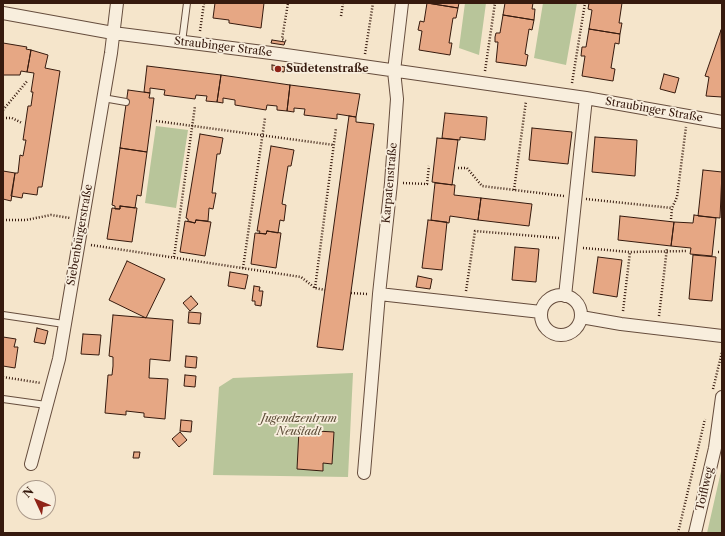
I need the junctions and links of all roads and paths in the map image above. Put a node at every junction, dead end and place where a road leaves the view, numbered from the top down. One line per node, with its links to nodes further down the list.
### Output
1 (117, 3): 12 (street, Siebenbürgerstraße)
2 (187, 3): 13 (lane)
3 (204, 3): 14 (path)
4 (288, 3): 15 (path)
5 (343, 3): 11 (path)
6 (372, 3): 16 (path)
7 (402, 3): 17 (street)
8 (495, 3): 19 (path)
9 (585, 3): 21 (path)
10 (3, 13): 12 (street, Straubinger Straße)
11 (341, 16)
12 (113, 33): 13 (street, Straubinger Straße); 22 (street, Siebenbürgerstraße)
13 (182, 42): 14 (street, Straubinger Straße)
14 (198, 44): 15 (street, Straubinger Straße)
15 (279, 54): 16 (street, Straubinger Straße)
16 (363, 67): 17 (street, Straubinger Straße)
17 (394, 71): 19 (street, Straubinger Straße); 38 (street, Karpatenstraße)
18 (28, 80): 26 (path)
19 (484, 84): 20 (street, Straubinger Straße)
20 (528, 90): 21 (street, Straubinger Straße); 39 (path)
21 (570, 96): 23 (street, Straubinger Straße)
22 (103, 98): 24 (lane); 42 (street, Siebenbürgerstraße)
23 (586, 98): 27 (street, Straubinger Straße); 44 (street)
24 (126, 102)
25 (195, 106): 33 (path)
26 (3, 110)
27 (687, 116): 31 (street, Straubinger Straße); 40 (path)
28 (3, 118): 32 (path)
29 (265, 118): 35 (path)
30 (156, 122): 33 (path)
31 (722, 122)
32 (22, 123)
33 (192, 126): 35 (path); 50 (path)
34 (336, 128): 36 (path)
35 (262, 136): 36 (path); 51 (path)
36 (334, 145): 52 (path)
37 (429, 166): 38 (path)
38 (391, 182): 54 (street, Karpatenstraße)
39 (514, 190)
40 (670, 219)
41 (3, 220): 42 (path)
42 (82, 220): 43 (street, Siebenbürgerstraße)
43 (78, 243): 50 (path); 60 (street, Siebenbürgerstraße)
44 (571, 243): 47 (path); 55 (street); 56 (path)
45 (667, 249): 46 (path); 47 (path); 62 (path)
46 (687, 251)
47 (630, 252): 61 (path)
48 (718, 252): 49 (path)
49 (722, 252)
50 (174, 257): 51 (path)
51 (243, 268): 52 (path)
52 (315, 288): 53 (path)
53 (325, 290)
54 (379, 294): 56 (street); 72 (street, Karpatenstraße)
55 (565, 296): 57 (street); 59 (street)
56 (464, 303): 57 (street)
57 (541, 312): 59 (street)
58 (3, 316): 60 (lane)
59 (581, 317): 61 (street)
60 (64, 324): 66 (street, Siebenbürgerstraße)
61 (621, 324): 62 (street)
62 (658, 328): 63 (street)
63 (722, 336)
64 (722, 352): 67 (path)
65 (3, 377): 66 (path)
66 (52, 384): 69 (street, Siebenbürgerstraße)
67 (717, 394): 74 (street, Toiflweg)
68 (3, 399): 69 (lane)
69 (46, 405): 71 (street, Siebenbürgerstraße)
70 (706, 412): 73 (path)
71 (31, 464)
72 (364, 472)
73 (678, 533)
74 (695, 533)

